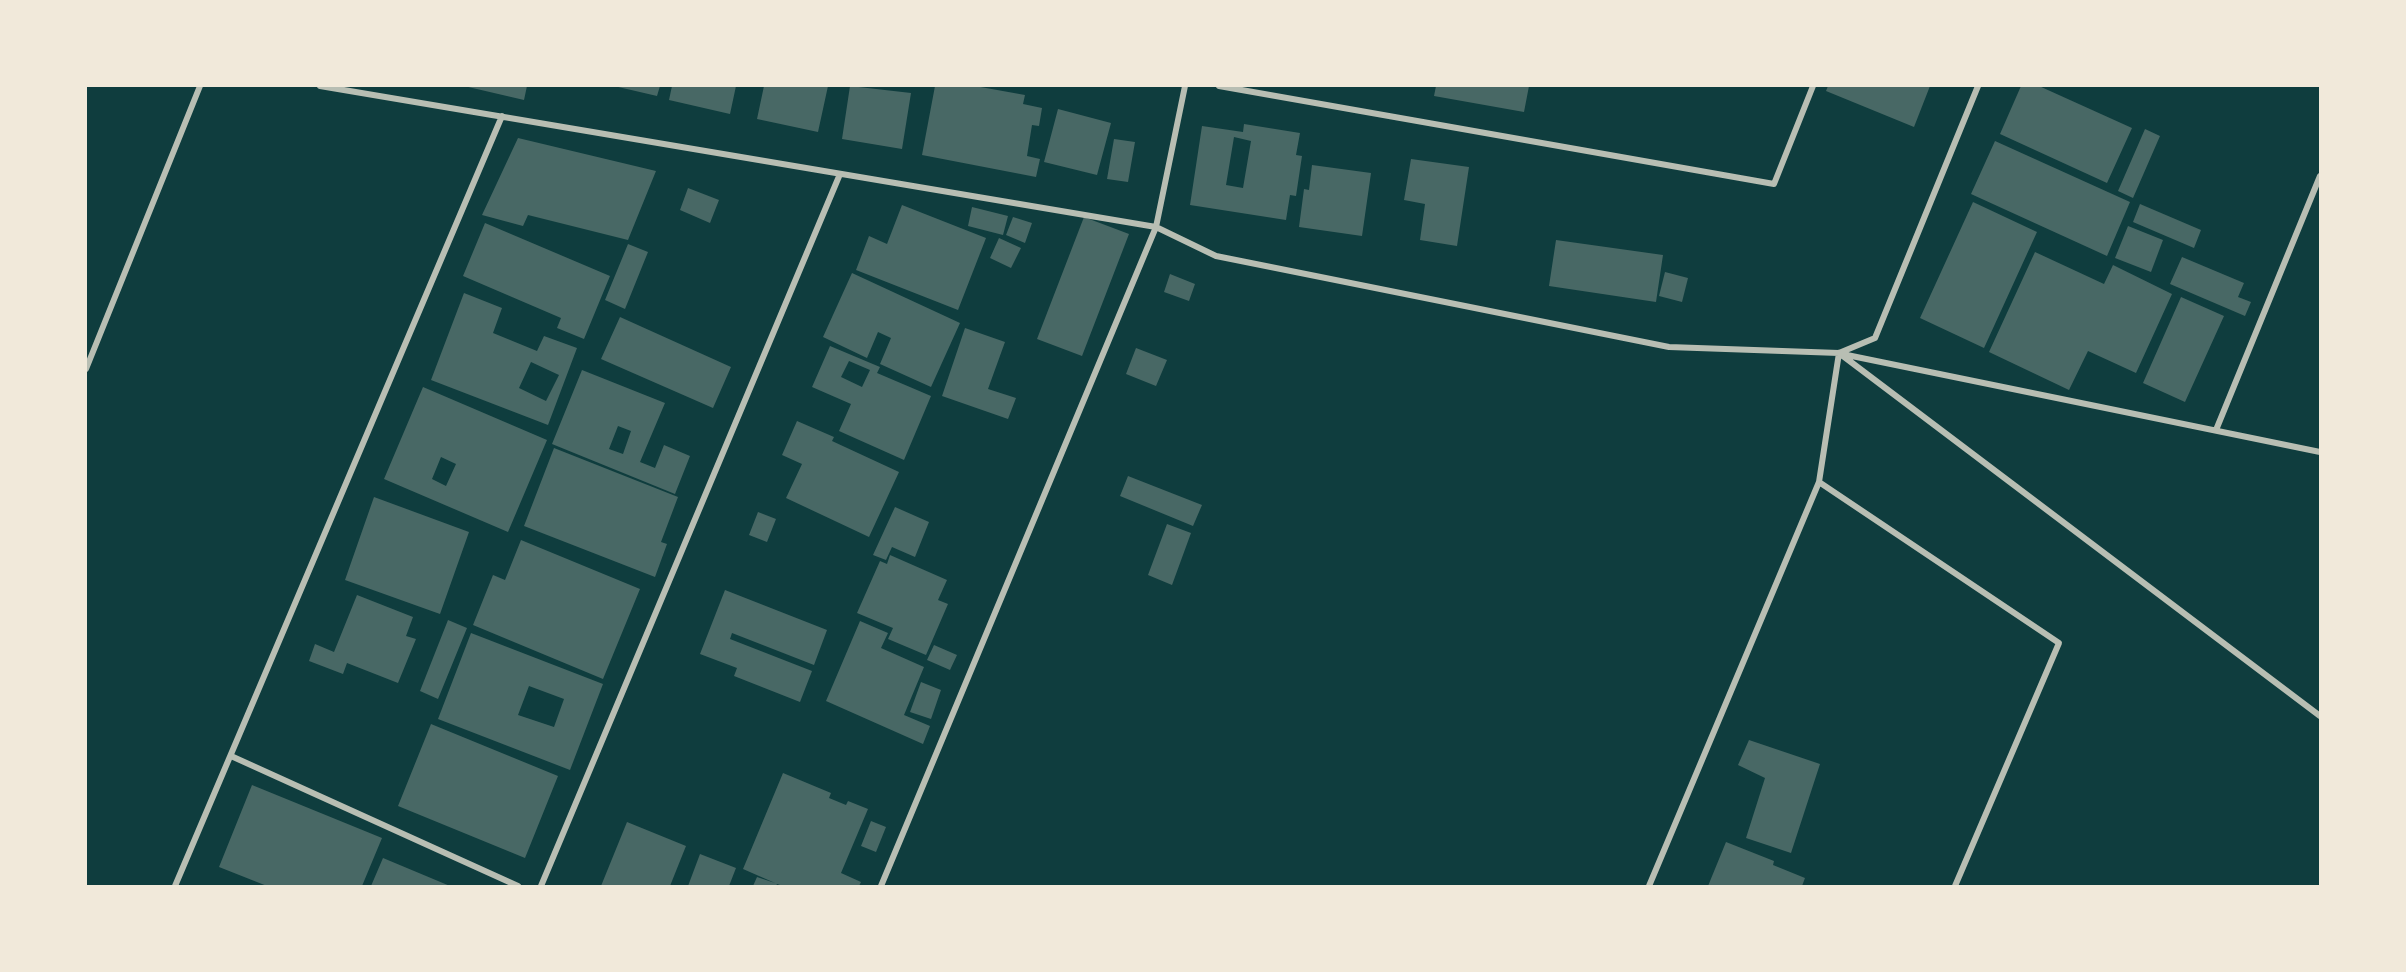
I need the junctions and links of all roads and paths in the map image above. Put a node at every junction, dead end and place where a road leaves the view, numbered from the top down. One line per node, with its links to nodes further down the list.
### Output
1 (200, 86): 12 (street)
2 (320, 86): 7 (street)
3 (1185, 86): 10 (street)
4 (1219, 86): 5 (street)
5 (1814, 86)
6 (1978, 86): 11 (street)
7 (501, 116): 8 (street); 17 (street)
8 (840, 174): 10 (street); 20 (street)
9 (2320, 177): 13 (street)
10 (1156, 227): 11 (street); 21 (street)
11 (1839, 353): 13 (street); 15 (street); 16 (street)
12 (86, 369)
13 (2216, 430): 14 (street)
14 (2320, 452)
15 (1819, 482): 22 (street); 23 (street)
16 (2320, 716)
17 (231, 756): 18 (street); 19 (street)
18 (175, 886)
19 (518, 886)
20 (541, 886)
21 (881, 886)
22 (1649, 886)
23 (1955, 886)

